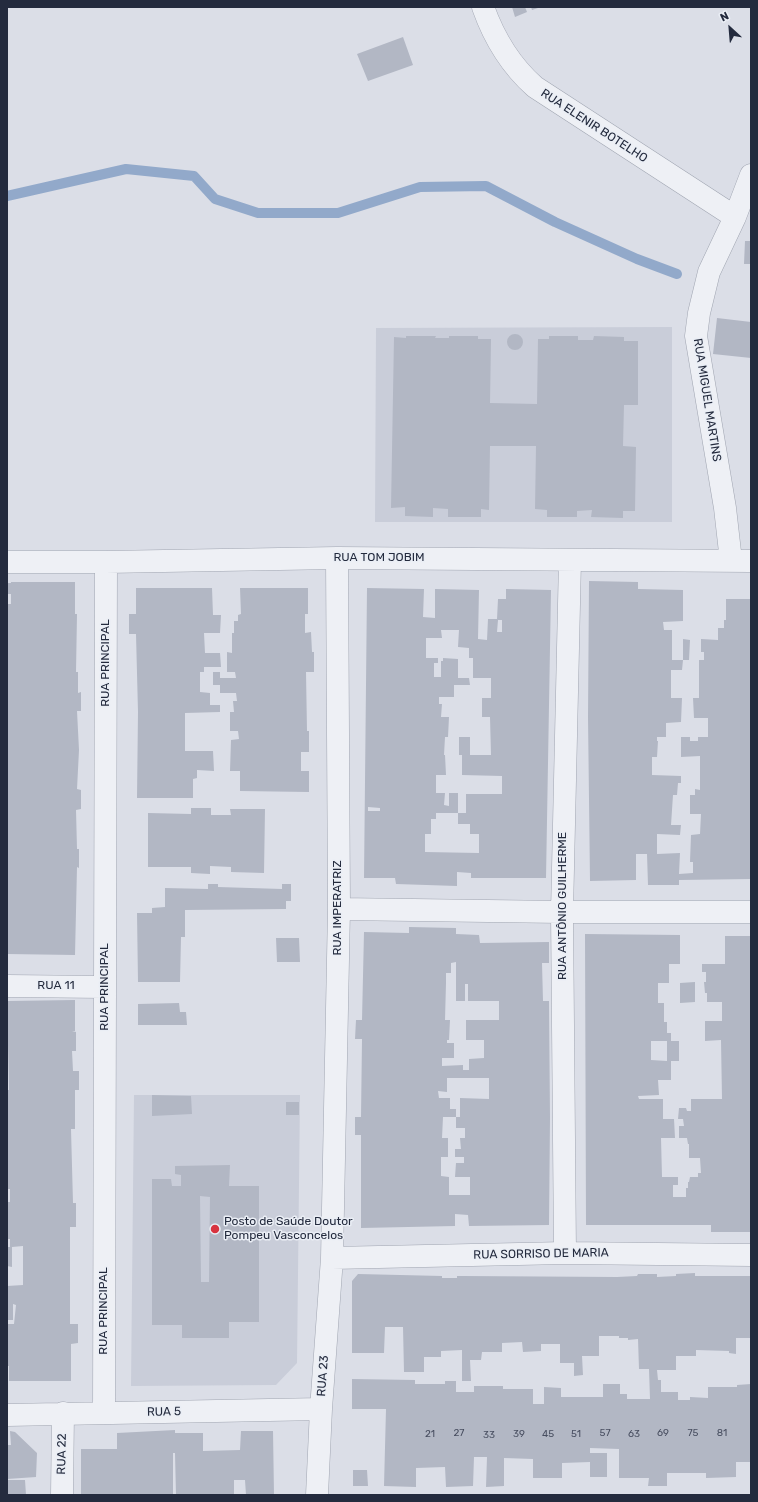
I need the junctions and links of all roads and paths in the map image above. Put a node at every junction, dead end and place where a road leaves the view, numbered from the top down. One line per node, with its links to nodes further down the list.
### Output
1 (483, 7): 3 (street, RUA ELENIR BOTELHO)
2 (751, 175): 3 (street, RUA MIGUEL MARTINS)
3 (735, 217): 6 (street, RUA MIGUEL MARTINS)
4 (337, 558): 5 (street, RUA TOM JOBIM); 8 (street, RUA TOM JOBIM); 9 (street, RUA IMPERATRIZ)
5 (570, 560): 6 (street, RUA TOM JOBIM); 10 (street, RUA ANTÔNIO GUILHERME)
6 (741, 561)
7 (7, 562): 8 (street, RUA TOM JOBIM)
8 (106, 562): 13 (street, RUA PRINCIPAL)
9 (339, 909): 10 (street); 16 (street, RUA IMPERATRIZ)
10 (562, 912): 11 (street); 14 (street, RUA ANTÔNIO GUILHERME)
11 (751, 912)
12 (7, 986): 13 (street, RUA 11)
13 (105, 987): 19 (street, RUA PRINCIPAL)
14 (565, 1253): 15 (street, RUA SORRISO DE MARIA); 16 (street, RUA SORRISO DE MARIA)
15 (751, 1255)
16 (332, 1258): 17 (street, RUA 23)
17 (321, 1409): 19 (street, RUA 5); 22 (street, RUA 23)
18 (63, 1413): 19 (street, RUA 5); 20 (street, RUA 5); 21 (street, RUA 22)
19 (104, 1413)
20 (7, 1415)
21 (62, 1495)
22 (317, 1495)

